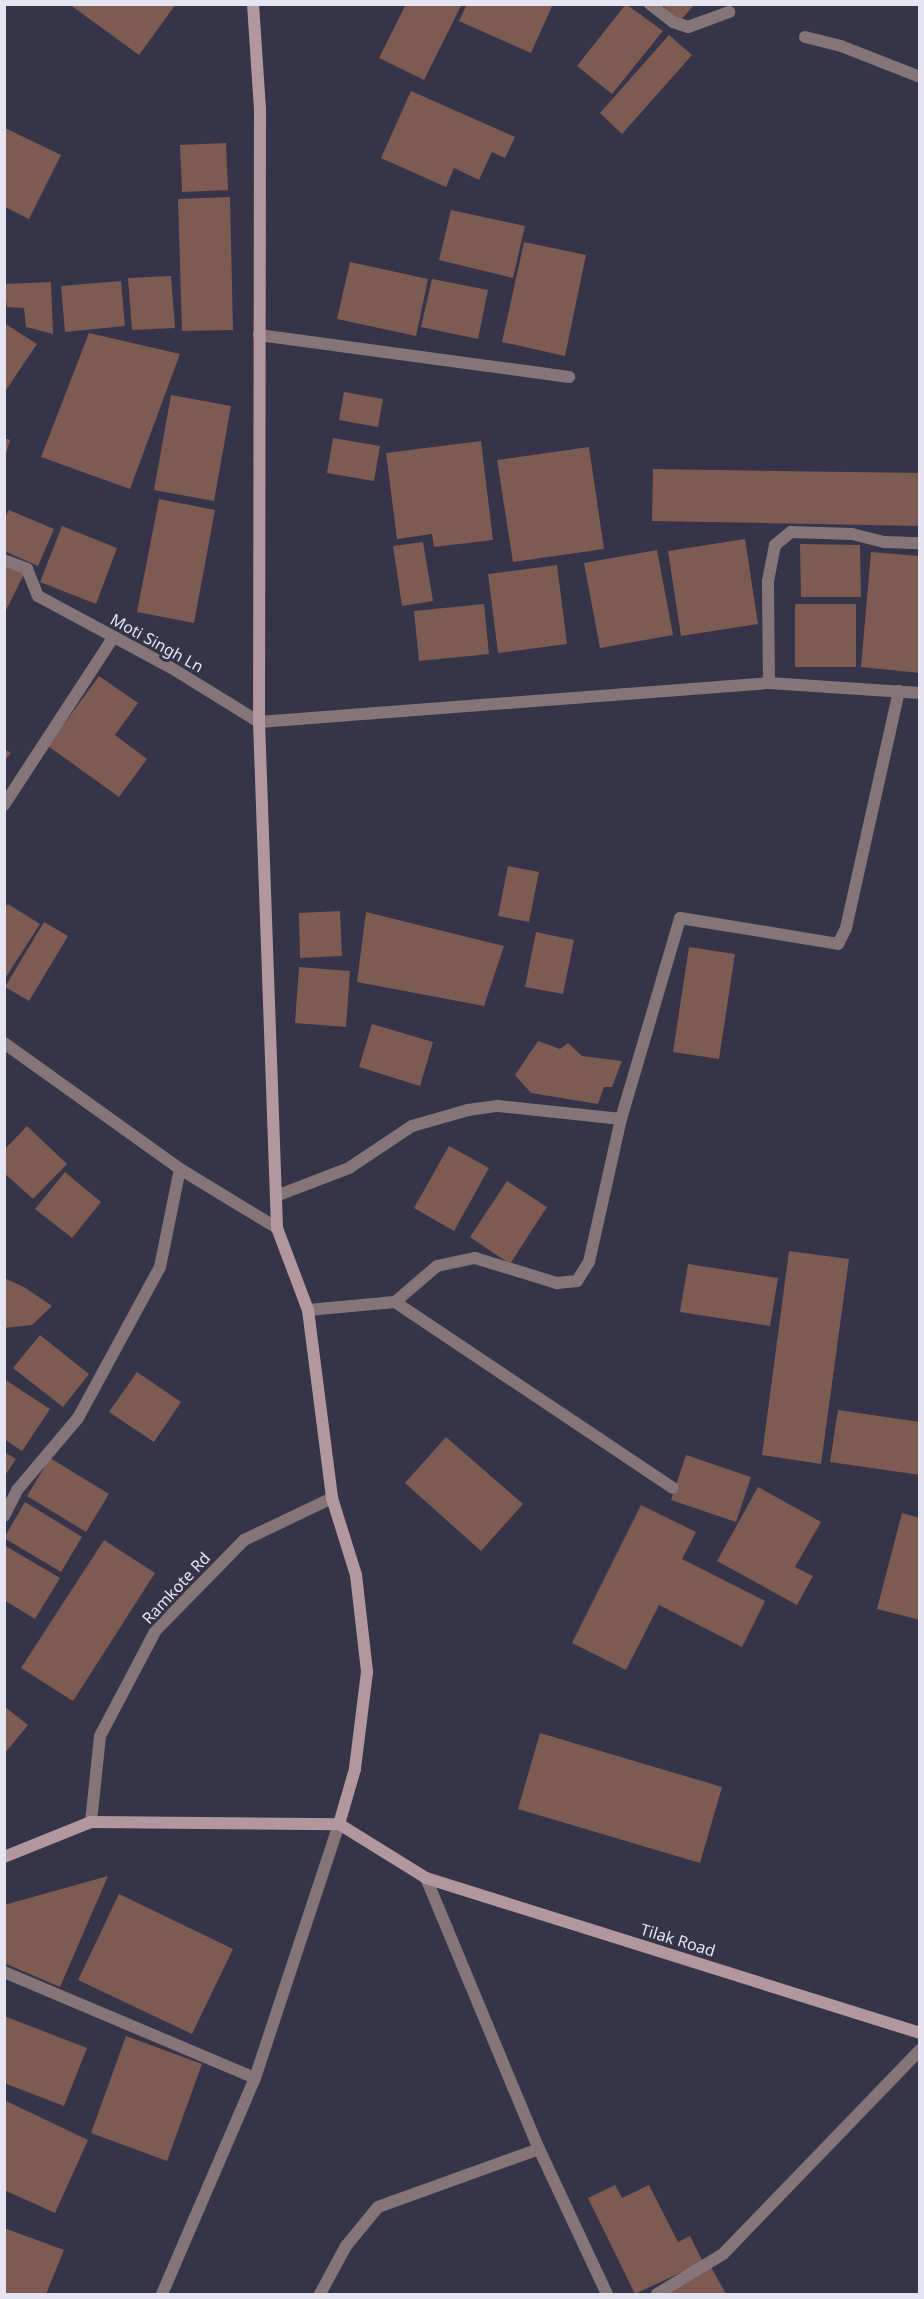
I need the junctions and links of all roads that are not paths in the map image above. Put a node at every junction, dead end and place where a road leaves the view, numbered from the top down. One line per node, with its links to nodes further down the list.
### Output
1 (253, 4): 6 (main road)
2 (650, 4): 3 (street)
3 (729, 12)
4 (805, 37): 5 (street)
5 (920, 76)
6 (259, 335): 7 (street); 14 (main road)
7 (569, 377)
8 (920, 543): 11 (street)
9 (4, 560): 10 (street, Moti Singh Ln)
10 (113, 638): 14 (street, Moti Singh Ln); 15 (street)
11 (769, 683): 12 (street); 14 (street)
12 (899, 691): 13 (street); 17 (street)
13 (920, 693)
14 (259, 722): 19 (main road)
15 (4, 805)
16 (8, 1049): 18 (street)
17 (621, 1119): 19 (street); 21 (street)
18 (180, 1169): 20 (street); 25 (street)
19 (276, 1196): 20 (main road)
20 (277, 1228): 22 (main road)
21 (395, 1302): 22 (street); 23 (street)
22 (308, 1310): 24 (main road)
23 (673, 1488)
24 (332, 1498): 26 (street, Ramkote Rd); 27 (main road)
25 (4, 1516)
26 (91, 1822): 27 (main road); 28 (main road)
27 (339, 1824): 29 (main road, Tilak Road); 33 (street)
28 (4, 1857)
29 (426, 1878): 31 (main road, Tilak Road); 34 (street)
30 (4, 1972): 33 (street)
31 (920, 2033)
32 (920, 2050): 38 (street)
33 (255, 2078): 35 (street)
34 (539, 2149): 36 (street); 37 (street)
35 (162, 2295)
36 (320, 2295)
37 (607, 2295)
38 (657, 2295)

